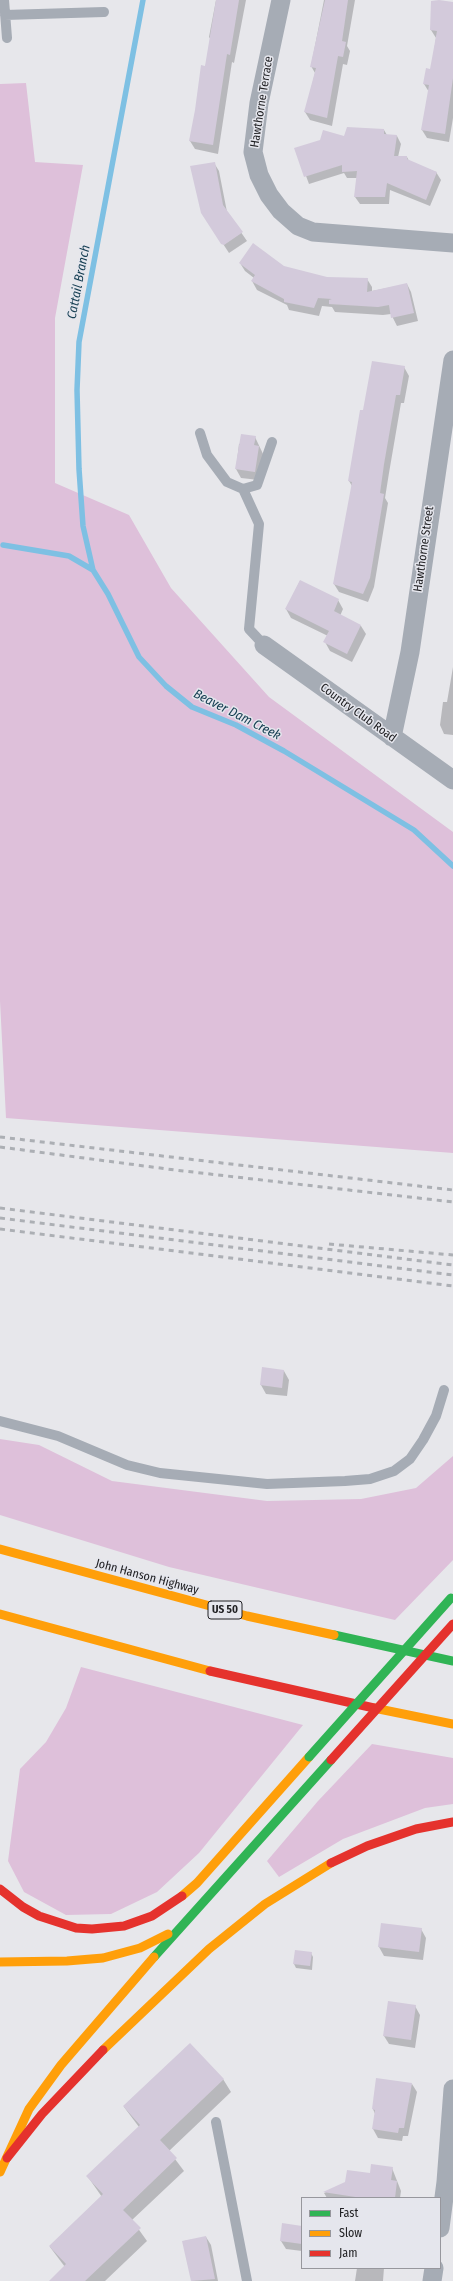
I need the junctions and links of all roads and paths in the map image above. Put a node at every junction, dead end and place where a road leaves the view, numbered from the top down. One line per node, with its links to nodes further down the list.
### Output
1 (4, 0): 4 (lane)
2 (281, 0): 6 (street, Hawthorne Terrace)
3 (104, 12): 4 (lane)
4 (5, 15): 5 (lane)
5 (7, 38)
6 (453, 243)
7 (453, 360): 10 (street, Hawthorne Street)
8 (200, 433): 11 (lane)
9 (272, 442): 11 (lane)
10 (445, 456): 13 (street, Hawthorne Street)
11 (243, 489): 12 (lane)
12 (264, 645): 13 (street, Country Club Road)
13 (392, 737): 14 (street, Country Club Road)
14 (453, 780)
15 (444, 1390): 16 (lane)
16 (0, 1421)
17 (0, 1549): 21 (highway, John Hanson Highway / US 50)
18 (452, 1597): 24 (highway, bridge)
19 (0, 1614): 22 (highway)
20 (453, 1624): 25 (highway, bridge)
21 (453, 1661)
22 (453, 1724)
23 (453, 1822): 29 (highway)
24 (0, 1889)
25 (178, 1928): 26 (highway); 29 (highway)
26 (0, 1962)
27 (453, 2094): 31 (street)
28 (216, 2122): 33 (lane)
29 (7, 2158): 30 (highway)
30 (0, 2172)
31 (441, 2220)
32 (434, 2269): 34 (street)
33 (247, 2281)
34 (432, 2281)

